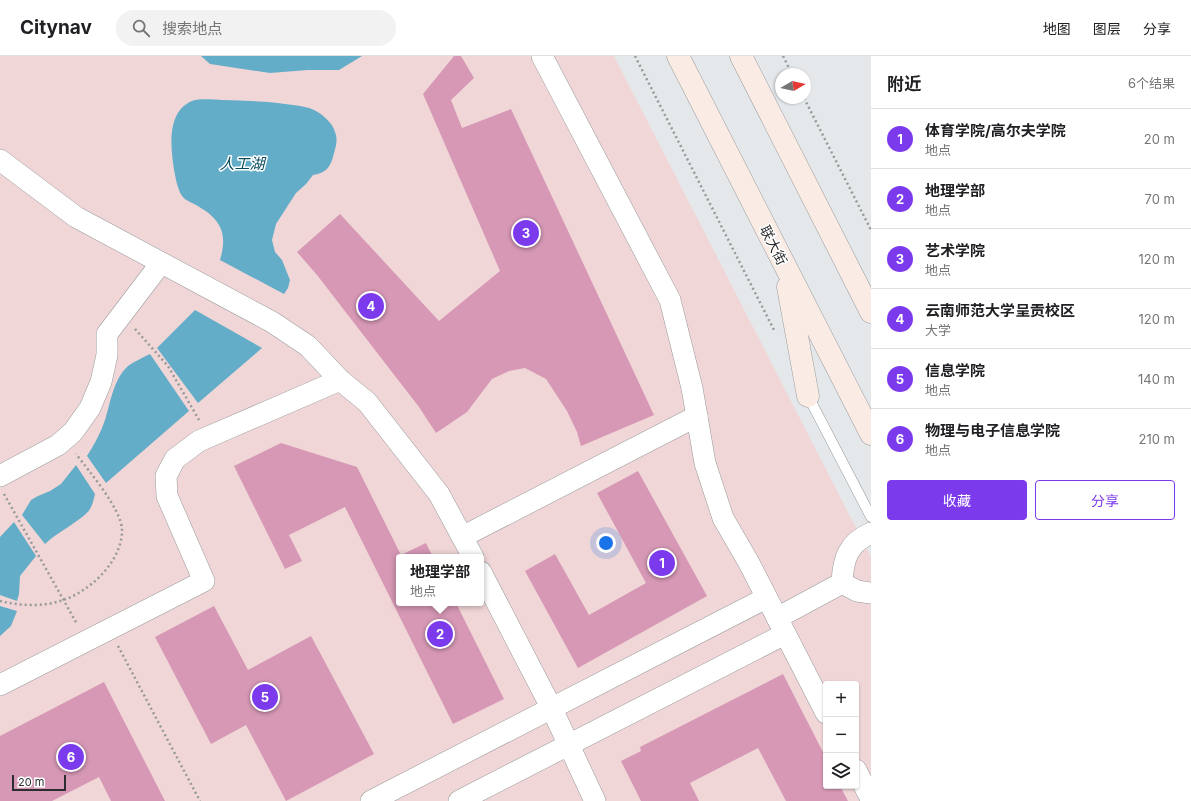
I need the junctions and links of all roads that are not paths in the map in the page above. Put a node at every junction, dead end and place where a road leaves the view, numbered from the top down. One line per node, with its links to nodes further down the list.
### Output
1 (542, 56): 10 (street)
2 (678, 56): 6 (main road, 联大街)
3 (741, 56): 7 (main road)
4 (0, 160): 5 (street)
5 (161, 262): 8 (street); 12 (street)
6 (784, 264): 9 (main road); 11 (main road, 联大街)
7 (871, 312)
8 (340, 380): 15 (street); 22 (street)
9 (808, 396): 13 (lane)
10 (697, 416): 15 (street); 20 (street)
11 (871, 434)
12 (2, 485)
13 (871, 517)
14 (871, 533): 18 (street)
15 (462, 537): 16 (street)
16 (471, 554)
17 (484, 578): 24 (street)
18 (842, 583): 19 (street); 21 (street)
19 (871, 594)
20 (766, 598): 21 (street); 24 (street)
21 (781, 626): 23 (street); 25 (street)
22 (0, 685)
23 (823, 707)
24 (552, 708): 25 (street); 28 (street)
25 (569, 745): 29 (street); 30 (street)
26 (859, 776): 27 (street)
27 (871, 799)
28 (371, 801)
29 (459, 801)
30 (595, 801)

